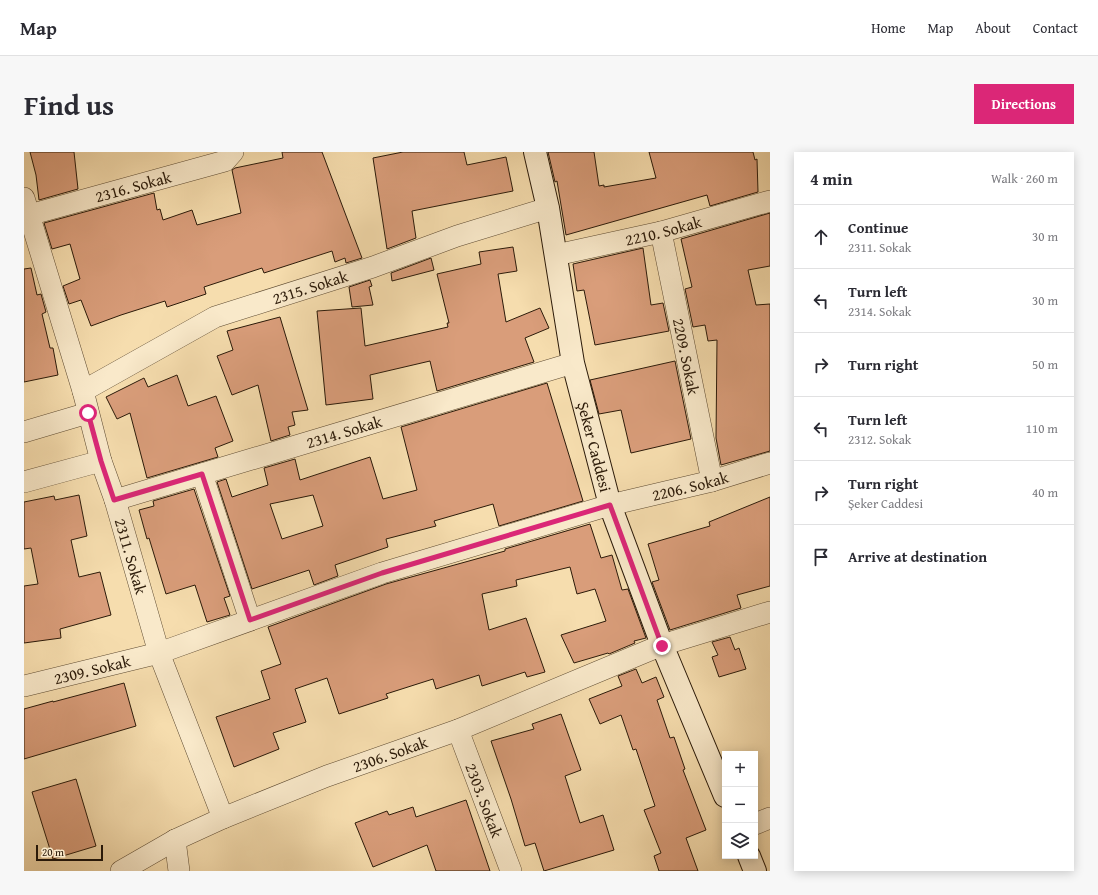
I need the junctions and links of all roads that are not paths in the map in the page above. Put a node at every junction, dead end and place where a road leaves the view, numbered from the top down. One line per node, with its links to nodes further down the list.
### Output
1 (233, 152): 4 (street, 2316. Sokak)
2 (535, 152): 5 (street, Şeker Caddesi)
3 (770, 201): 6 (street, 2210. Sokak)
4 (26, 207): 9 (street, 2311. Sokak)
5 (548, 208): 7 (street, Şeker Caddesi); 9 (street, 2315. Sokak)
6 (661, 232): 7 (street, 2210. Sokak); 16 (street, 2209. Sokak)
7 (556, 255): 8 (street, Şeker Caddesi)
8 (573, 363): 14 (street, 2314. Sokak); 18 (street, Şeker Caddesi)
9 (83, 391): 10 (street, 2311. Sokak)
10 (88, 413): 11 (street); 12 (street, 2311. Sokak)
11 (24, 432)
12 (101, 461): 15 (street); 17 (street, 2311. Sokak)
13 (770, 463): 16 (street, 2206. Sokak)
14 (202, 474): 17 (street, 2314. Sokak); 20 (street)
15 (24, 482)
16 (712, 482): 18 (street, 2206. Sokak)
17 (114, 500): 22 (street, 2311. Sokak)
18 (610, 505): 20 (street, 2206. Sokak); 21 (street, Şeker Caddesi)
19 (770, 612): 21 (street, 2306. Sokak)
20 (250, 620): 22 (street, 2309. Sokak)
21 (662, 646): 24 (street, 2306. Sokak); 25 (street, Şeker Caddesi)
22 (159, 652): 23 (street, 2309. Sokak); 26 (street, 2311. Sokak)
23 (24, 686)
24 (458, 730): 26 (street, 2306. Sokak); 33 (street, 2303. Sokak)
25 (722, 789)
26 (223, 818): 29 (street, 2306. Sokak)
27 (770, 818): 28 (street)
28 (758, 823)
29 (175, 840): 31 (street, 2306. Sokak); 32 (street)
30 (750, 859): 34 (street)
31 (121, 871)
32 (179, 871)
33 (511, 871)
34 (755, 871)

